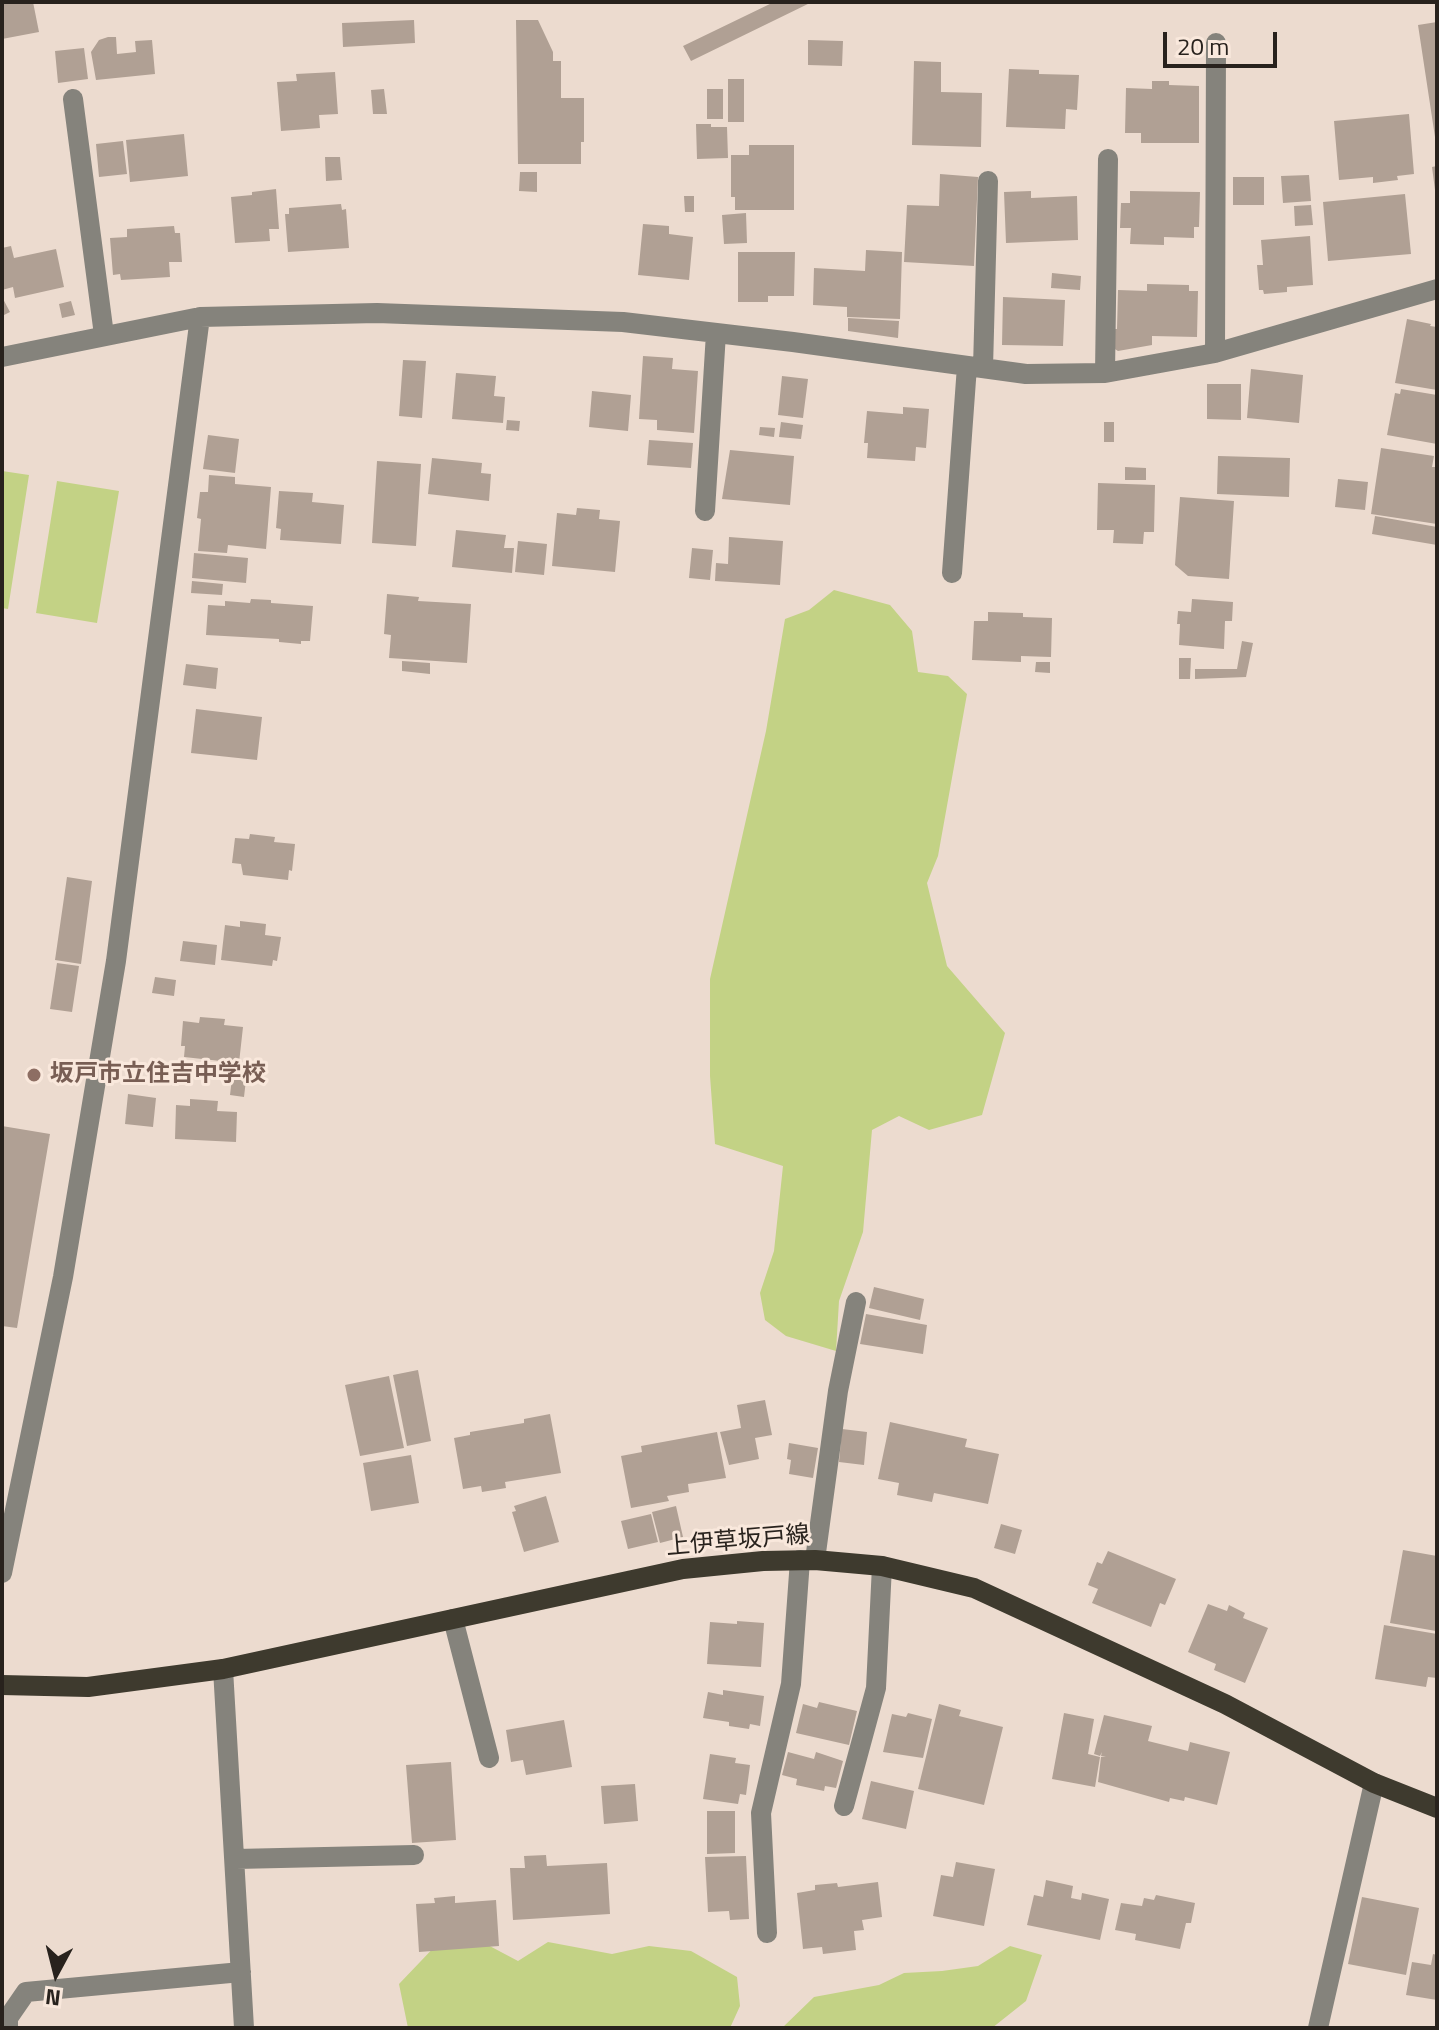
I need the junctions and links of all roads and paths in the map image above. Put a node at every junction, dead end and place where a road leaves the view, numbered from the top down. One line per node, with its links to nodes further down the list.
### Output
1 (1216, 43): 9 (street)
2 (73, 99): 8 (street)
3 (1108, 159): 12 (street)
4 (988, 181): 11 (street)
5 (1437, 289): 9 (street)
6 (200, 317): 7 (street); 8 (street); 18 (street)
7 (716, 333): 11 (street); 13 (street)
8 (104, 335): 10 (street)
9 (1215, 353): 12 (street)
10 (2, 357)
11 (975, 367): 12 (street); 14 (street)
12 (1105, 373)
13 (705, 511)
14 (952, 573)
15 (856, 1302): 16 (street)
16 (808, 1560): 17 (main road, 上伊草坂戸線); 19 (main road, 上伊草坂戸線); 28 (street)
17 (882, 1566): 23 (main road, 上伊草坂戸線); 24 (street)
18 (2, 1573)
19 (453, 1619): 20 (main road, 上伊草坂戸線); 22 (street)
20 (223, 1669): 21 (main road, 上伊草坂戸線); 27 (street)
21 (2, 1685)
22 (489, 1758)
23 (1374, 1783): 25 (main road, 上伊草坂戸線); 32 (street)
24 (844, 1806)
25 (1437, 1808)
26 (414, 1855): 27 (street)
27 (236, 1859): 29 (street)
28 (767, 1933)
29 (241, 1972): 30 (street); 31 (street)
30 (8, 2028)
31 (244, 2028)
32 (1318, 2028)

